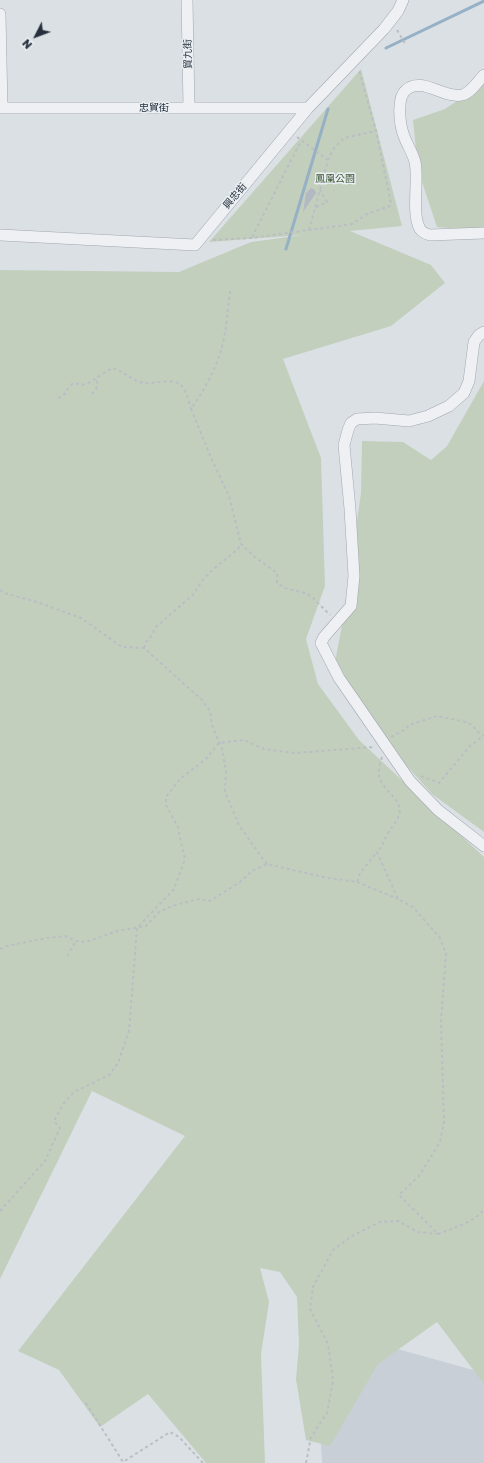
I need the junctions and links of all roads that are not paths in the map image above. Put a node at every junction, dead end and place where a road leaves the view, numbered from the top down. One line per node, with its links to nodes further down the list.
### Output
1 (187, 0): 6 (street, 貿九街)
2 (403, 0): 7 (street, 興忠街)
3 (0, 14): 5 (street)
4 (484, 75): 8 (street)
5 (1, 108): 6 (street, 忠貿街)
6 (189, 108): 7 (street, 忠貿街)
7 (308, 108): 9 (street, 興忠街)
8 (484, 233)
9 (0, 235)
10 (484, 332): 11 (street)
11 (484, 846)

